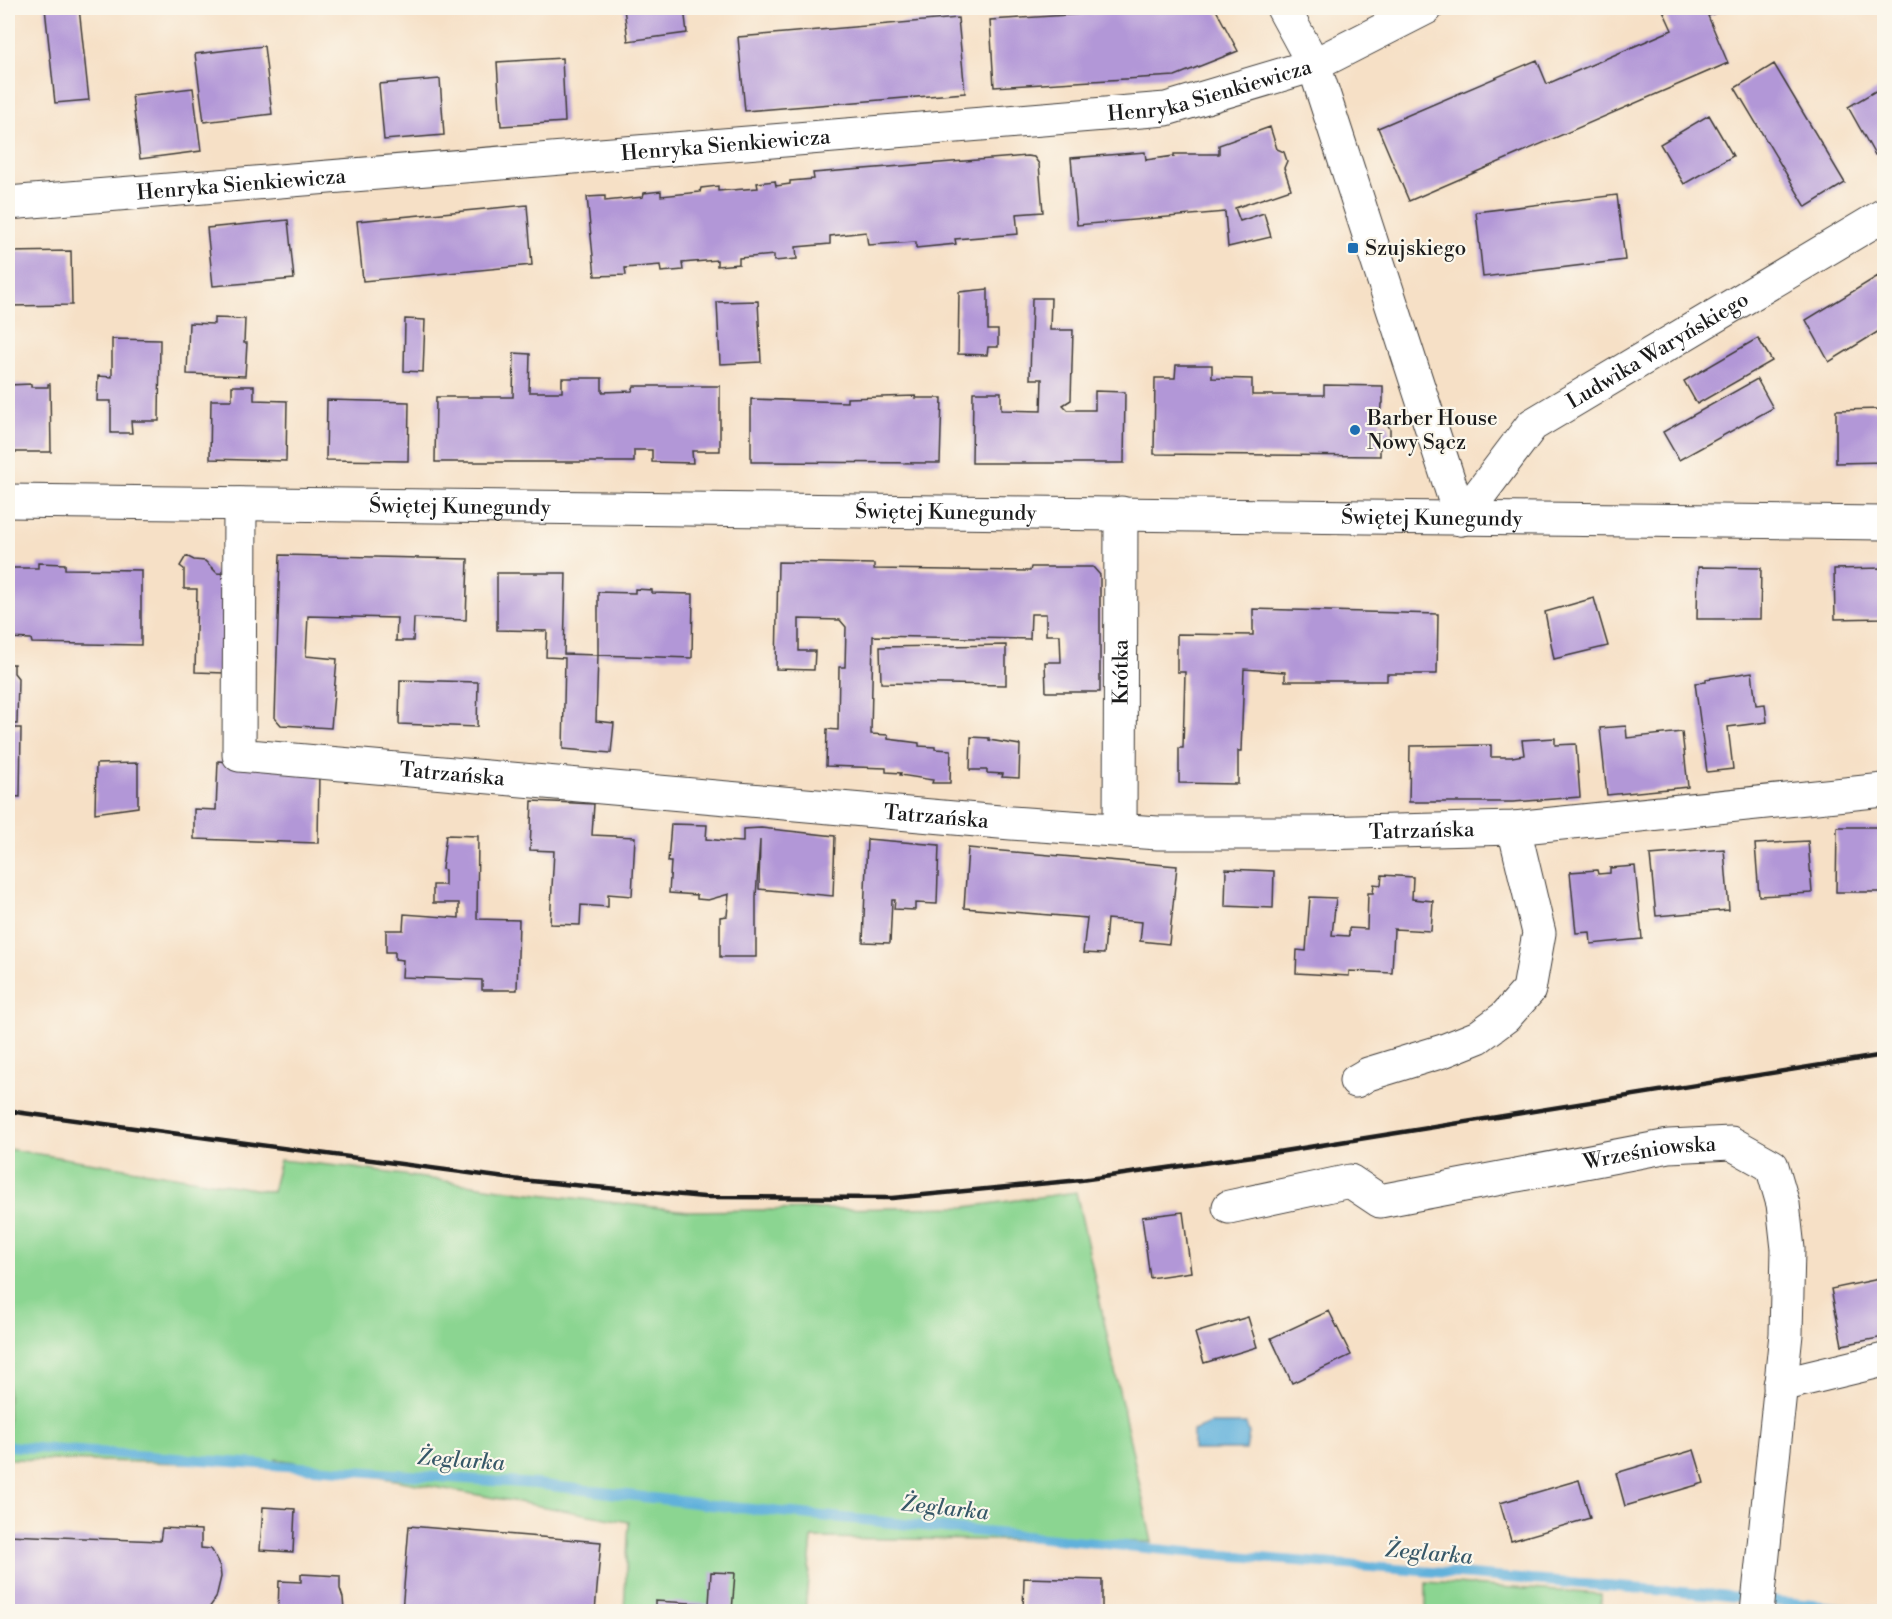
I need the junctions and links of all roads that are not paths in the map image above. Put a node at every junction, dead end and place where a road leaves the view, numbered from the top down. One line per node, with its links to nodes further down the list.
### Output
1 (1283, 8): 3 (street)
2 (1426, 8): 3 (street, Henryka Sienkiewicza)
3 (1314, 65): 4 (street, Henryka Sienkiewicza); 9 (street)
4 (8, 203)
5 (1884, 215): 9 (street, Ludwika Waryńskiego)
6 (8, 501): 7 (street, Świętej Kunegundy)
7 (240, 504): 8 (street, Świętej Kunegundy); 13 (street, Tatrzańska)
8 (1121, 513): 9 (street, Świętej Kunegundy); 13 (street, Krótka)
9 (1461, 519): 10 (street, Świętej Kunegundy)
10 (1884, 523)
11 (1884, 790): 12 (street, Tatrzańska)
12 (1514, 828): 13 (street, Tatrzańska); 14 (street)
13 (1120, 830)
14 (1356, 1082)
15 (1229, 1207): 17 (street, Wrześniowska)
16 (1884, 1360): 17 (street)
17 (1780, 1385): 18 (street, Wrześniowska)
18 (1758, 1598)

